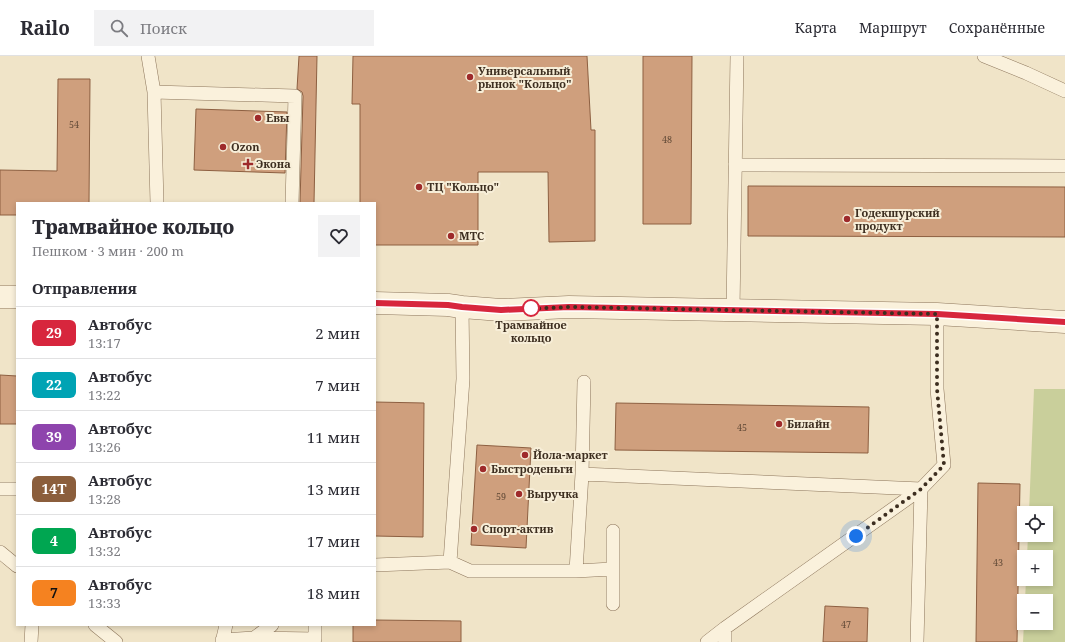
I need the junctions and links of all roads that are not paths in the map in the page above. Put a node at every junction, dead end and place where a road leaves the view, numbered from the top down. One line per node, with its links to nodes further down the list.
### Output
1 (148, 56): 5 (lane)
2 (737, 56): 6 (lane)
3 (984, 56): 4 (lane)
4 (1065, 91)
5 (154, 92): 8 (lane); 9 (lane)
6 (735, 165): 7 (lane); 14 (lane)
7 (1065, 166)
8 (157, 202)
9 (292, 202)
10 (0, 297): 11 (street)
11 (16, 297)
12 (376, 303): 13 (street)
13 (462, 307): 14 (street); 24 (lane)
14 (733, 310): 15 (street)
15 (937, 314): 16 (street); 21 (lane)
16 (1065, 322)
17 (584, 382): 18 (lane)
18 (582, 474): 21 (lane); 28 (lane)
19 (0, 489): 20 (lane)
20 (16, 489)
21 (921, 489): 35 (lane); 42 (lane)
22 (613, 531): 27 (lane)
23 (0, 552): 26 (lane)
24 (450, 562): 25 (lane); 28 (lane)
25 (376, 564)
26 (16, 565)
27 (612, 569): 28 (lane); 29 (lane)
28 (576, 571)
29 (613, 604)
30 (32, 626): 38 (lane)
31 (96, 626): 39 (lane)
32 (226, 626): 37 (lane)
33 (271, 626): 36 (lane)
34 (315, 626): 36 (lane)
35 (725, 628): 40 (lane); 41 (lane)
36 (254, 638): 37 (lane)
37 (222, 641)
38 (31, 642)
39 (116, 642)
40 (707, 642)
41 (725, 642)
42 (917, 642)

